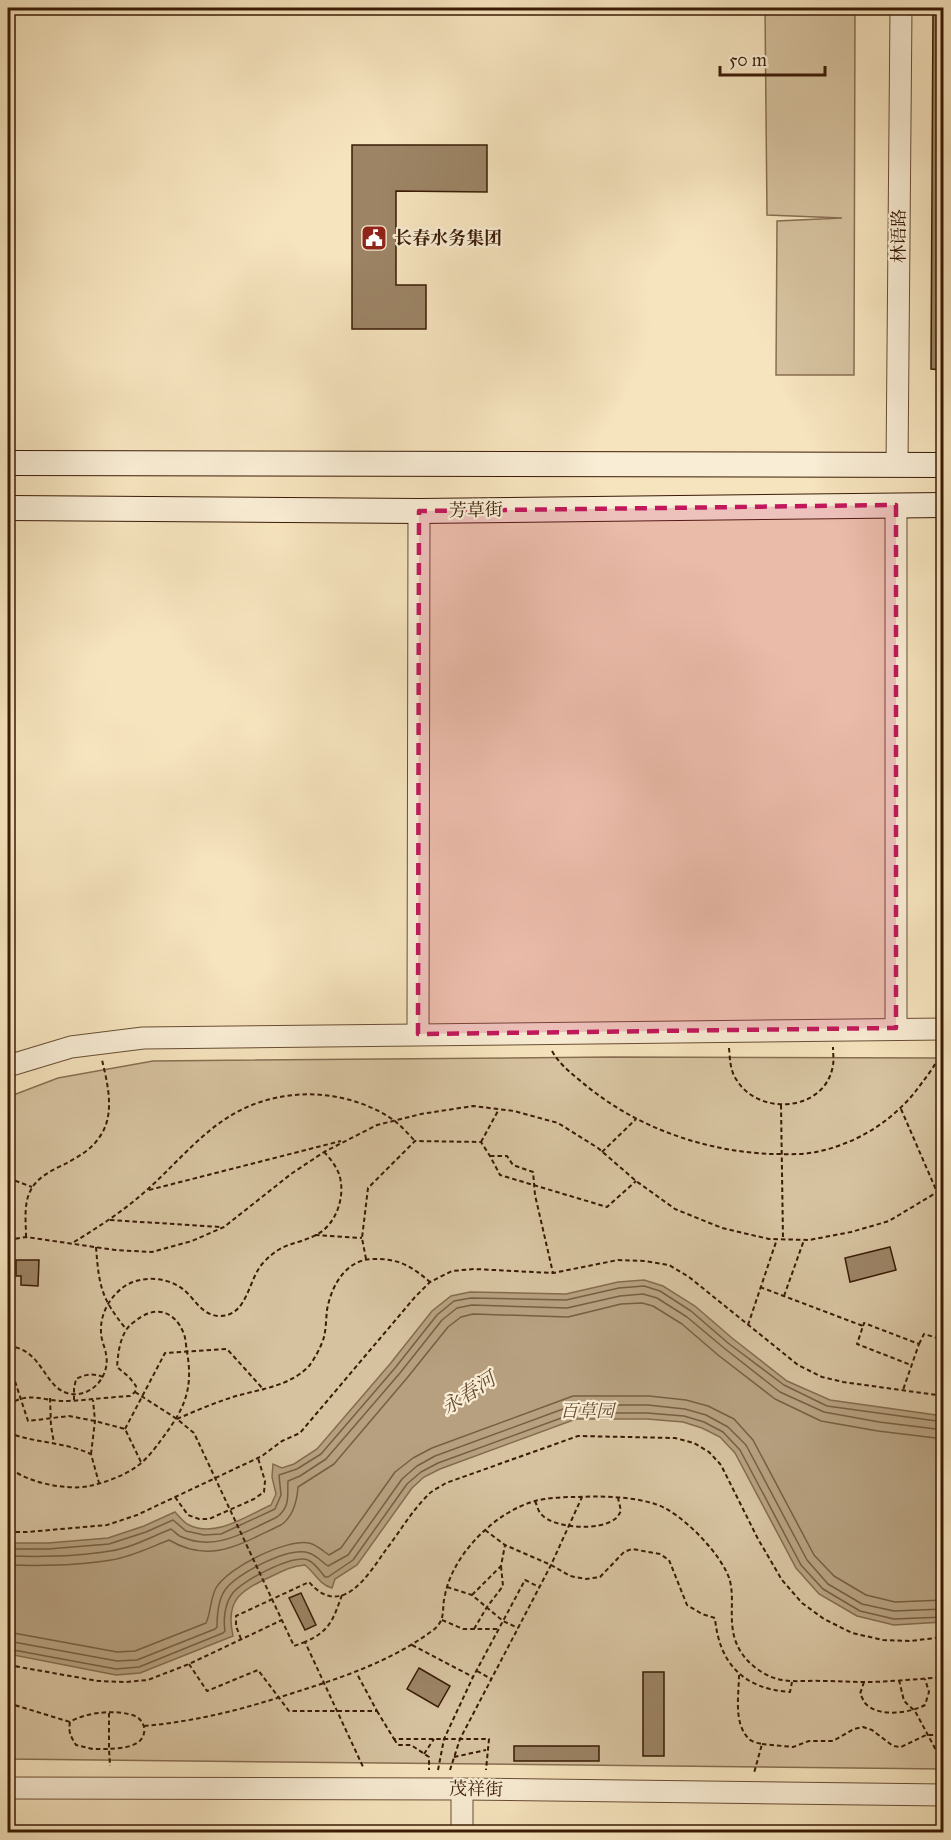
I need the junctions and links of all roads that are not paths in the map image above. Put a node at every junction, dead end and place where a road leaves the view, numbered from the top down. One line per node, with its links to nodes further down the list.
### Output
1 (901, 8): 3 (street, 林语路)
2 (8, 463): 3 (main road)
3 (897, 465): 4 (main road)
4 (944, 465)
5 (896, 505): 6 (main road, 芳草街); 8 (main road, 芳草街); 9 (street)
6 (944, 505)
7 (8, 508): 8 (main road, 芳草街)
8 (418, 511): 11 (street)
9 (896, 1028): 10 (street); 11 (street)
10 (943, 1029)
11 (418, 1034): 12 (street)
12 (8, 1066)
13 (8, 1788): 14 (street, 茂祥街)
14 (462, 1789): 15 (street, 茂祥街); 16 (street)
15 (944, 1795)
16 (462, 1833)

